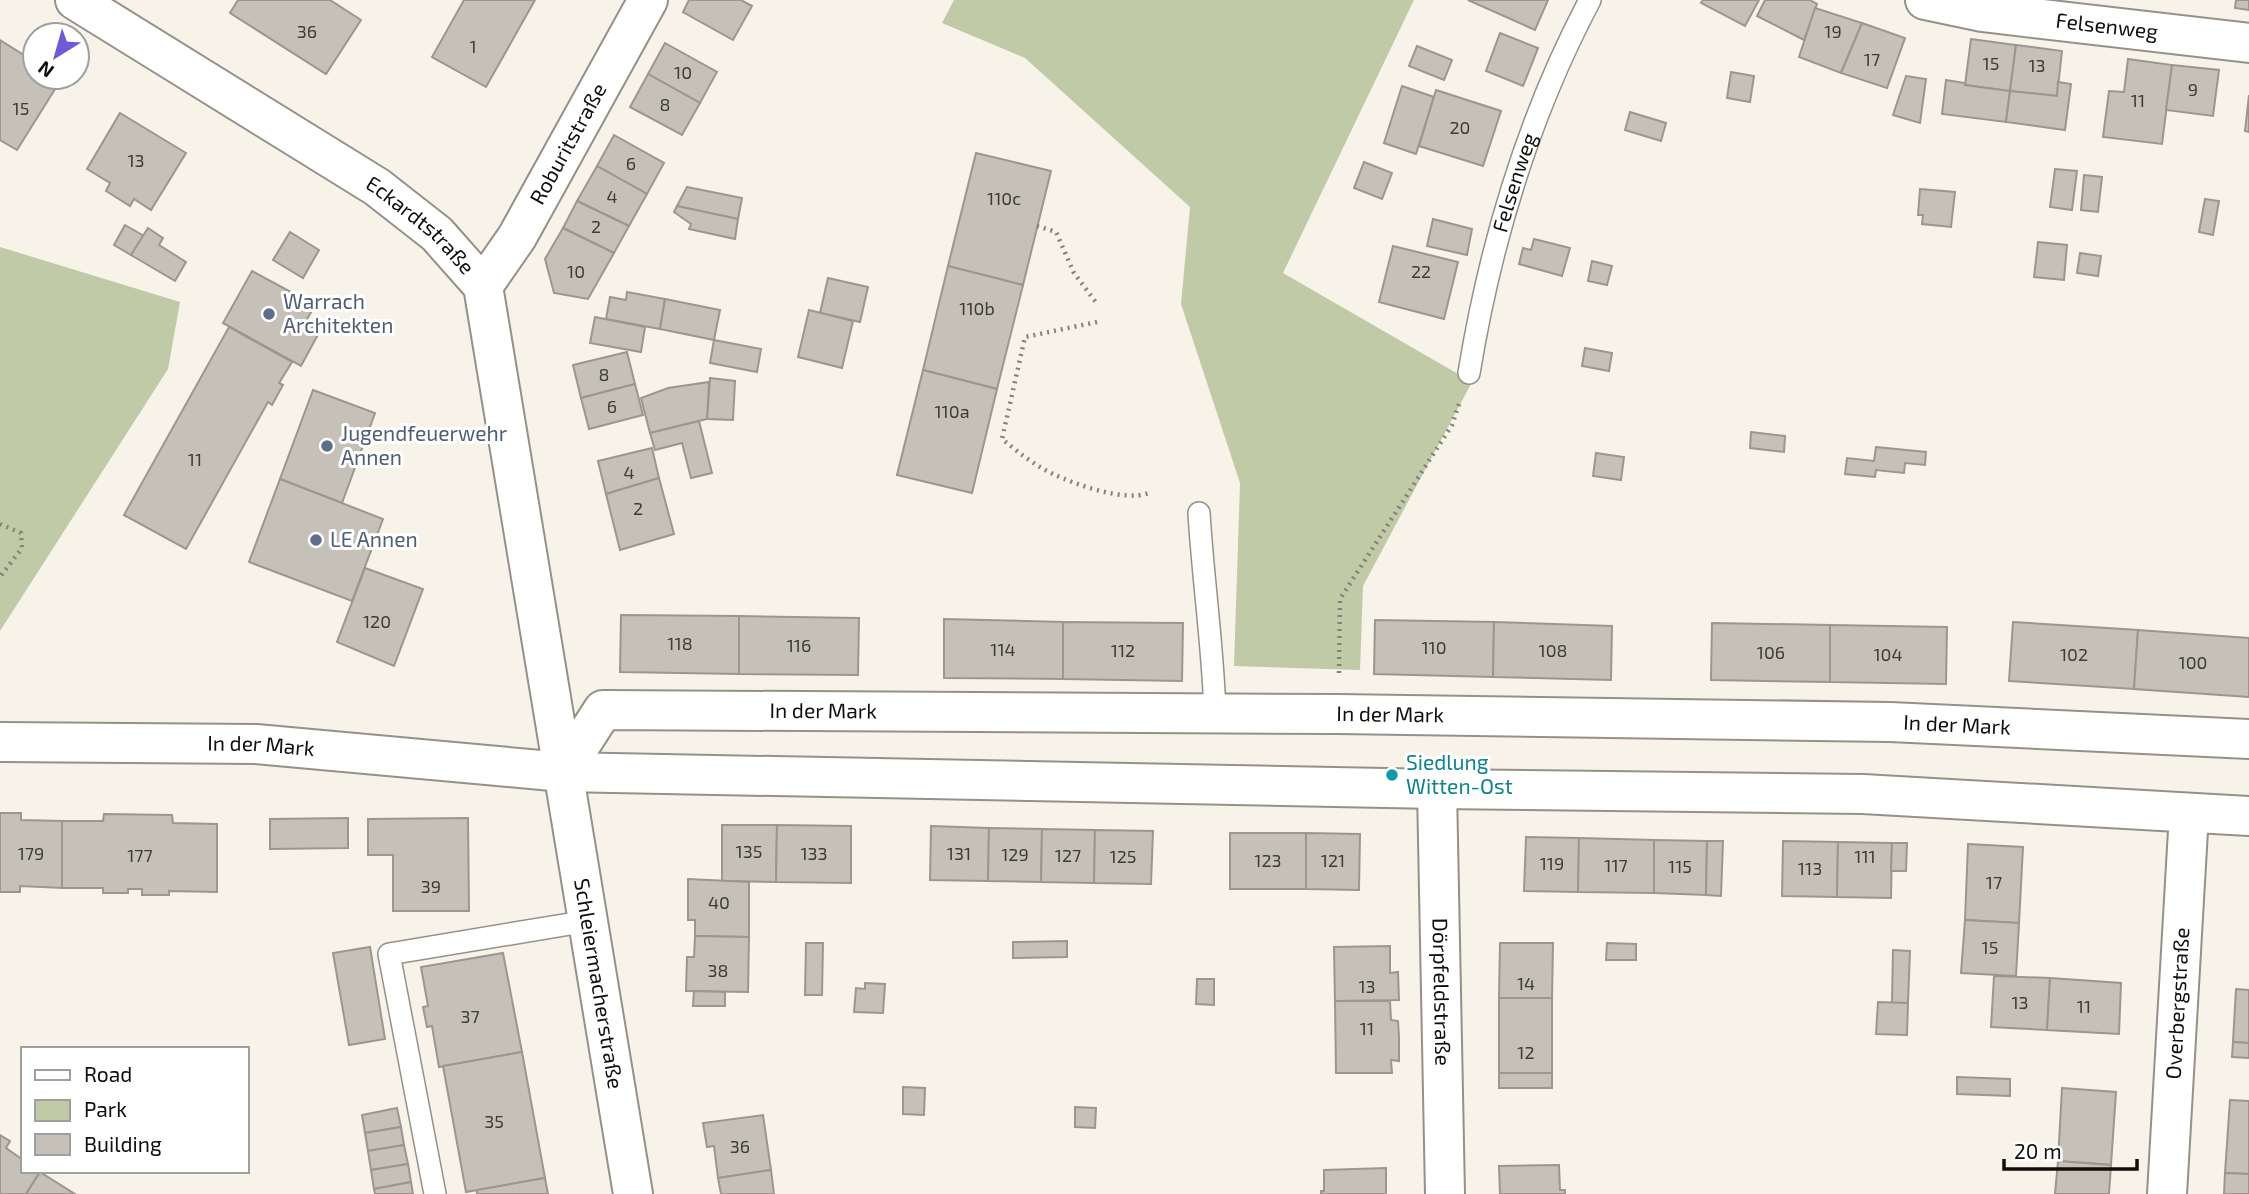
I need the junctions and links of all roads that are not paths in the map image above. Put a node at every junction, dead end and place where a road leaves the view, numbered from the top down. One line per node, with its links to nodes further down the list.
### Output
1 (75, 0): 6 (street, Eckardtstraße)
2 (648, 0): 6 (street, Roburitstraße)
3 (1590, 0): 7 (lane, Felsenweg)
4 (1925, 0): 5 (street, Felsenweg)
5 (2249, 43)
6 (484, 286): 12 (street, Eckardtstraße)
7 (1469, 373)
8 (1199, 513): 9 (lane)
9 (1215, 714): 10 (street, In der Mark); 12 (street, In der Mark)
10 (2249, 739)
11 (0, 742): 12 (street, In der Mark)
12 (563, 772): 13 (street, In der Mark); 16 (street, Schleiermacherstraße)
13 (1437, 789): 14 (street, In der Mark); 19 (street, Dörpfeldstraße)
14 (2189, 813): 15 (street, In der Mark); 20 (street, Overbergstraße)
15 (2249, 816)
16 (588, 921): 17 (lane); 18 (street, Schleiermacherstraße)
17 (435, 1194)
18 (633, 1194)
19 (1445, 1194)
20 (2167, 1194)

